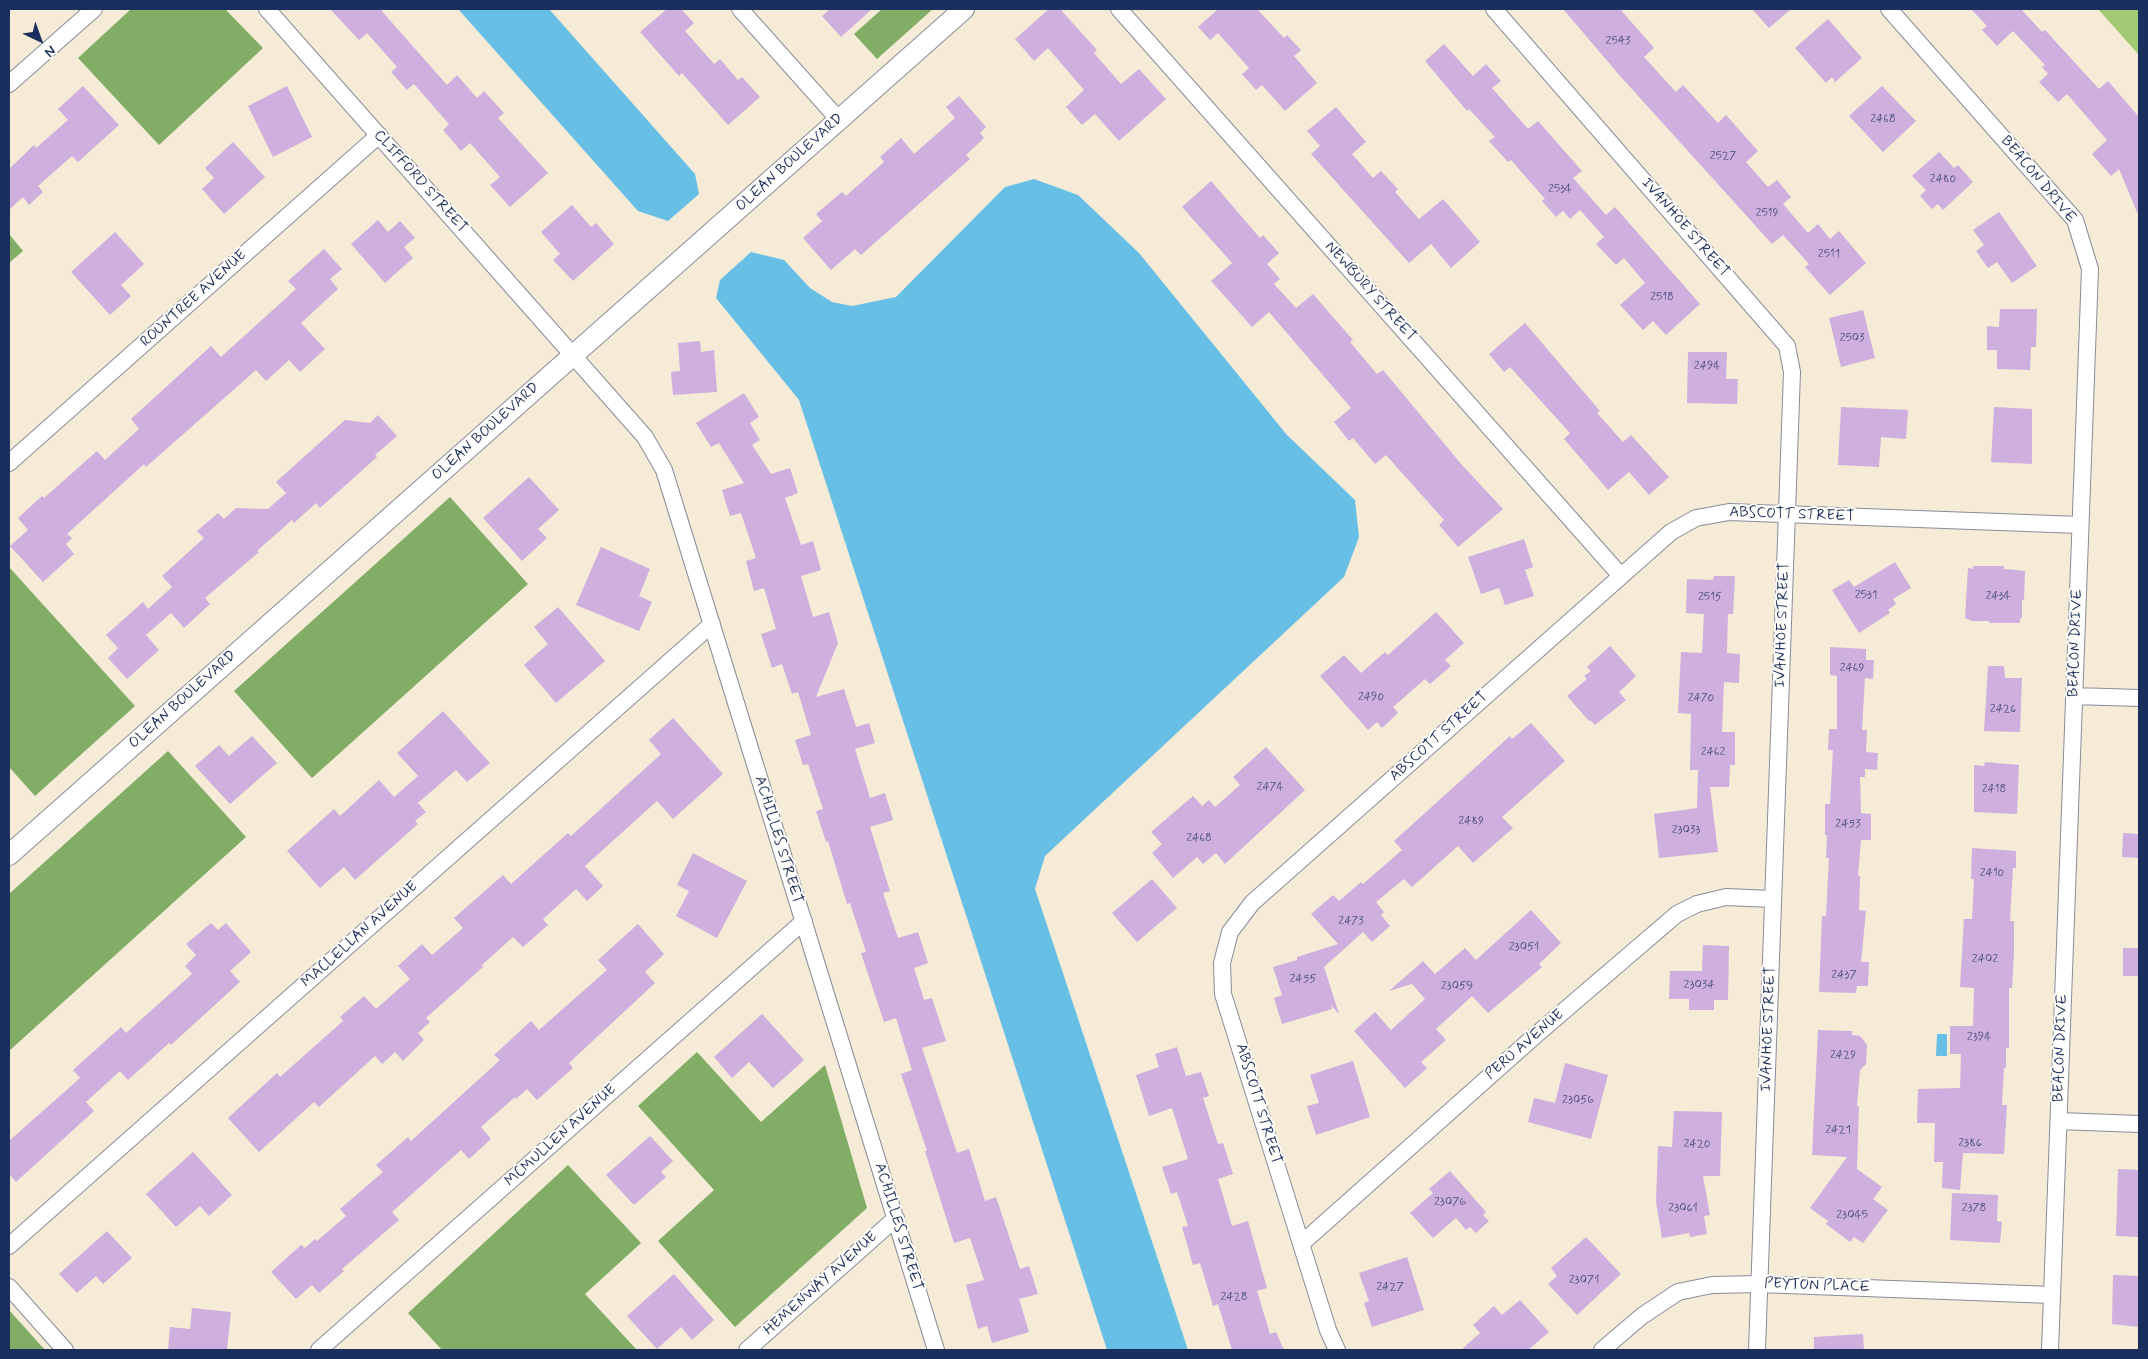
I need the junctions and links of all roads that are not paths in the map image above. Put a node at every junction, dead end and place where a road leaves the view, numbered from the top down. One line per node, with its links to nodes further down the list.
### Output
1 (94, 9): 8 (street)
2 (267, 9): 10 (street, CLIFFORD STREET)
3 (740, 9): 9 (street)
4 (964, 9): 9 (street, OLEAN BOULEVARD)
5 (1119, 9): 15 (street, NEWBURY STREET)
6 (1494, 9): 13 (street, IVANHOE STREET)
7 (1889, 9): 14 (street, BEACON DRIVE)
8 (9, 84)
9 (839, 120): 11 (street, OLEAN BOULEVARD)
10 (379, 135): 11 (street, CLIFFORD STREET); 12 (street, ROUNTREE AVENUE)
11 (573, 355): 16 (street, ACHILLES STREET); 19 (street, OLEAN BOULEVARD)
12 (9, 463)
13 (1787, 514): 14 (street, ABSCOTT STREET); 15 (street, ABSCOTT STREET); 20 (street, IVANHOE STREET)
14 (2080, 524): 17 (street, BEACON DRIVE)
15 (1622, 576): 25 (street, ABSCOTT STREET)
16 (712, 624): 21 (street, ACHILLES STREET); 26 (street, MACLELLAN AVENUE)
17 (2074, 696): 18 (street); 22 (street, BEACON DRIVE)
18 (2139, 698)
19 (9, 854)
20 (1773, 899): 25 (street, PERU AVENUE); 27 (street, IVANHOE STREET)
21 (804, 921): 24 (street, ACHILLES STREET); 31 (street, MCMULLEN AVENUE)
22 (2059, 1121): 23 (street); 29 (street, BEACON DRIVE)
23 (2139, 1124)
24 (896, 1218): 32 (street, HEMENWAY AVENUE); 33 (street, ACHILLES STREET)
25 (1301, 1244): 34 (street, ABSCOTT STREET)
26 (9, 1246)
27 (1759, 1284): 29 (street, PEYTON PLACE); 35 (street, PEYTON PLACE); 36 (street, IVANHOE STREET)
28 (9, 1287): 30 (street)
29 (2052, 1295): 37 (street, BEACON DRIVE)
30 (65, 1350)
31 (319, 1350)
32 (747, 1350)
33 (936, 1350)
34 (1337, 1350)
35 (1602, 1350)
36 (1757, 1350)
37 (2050, 1350)

